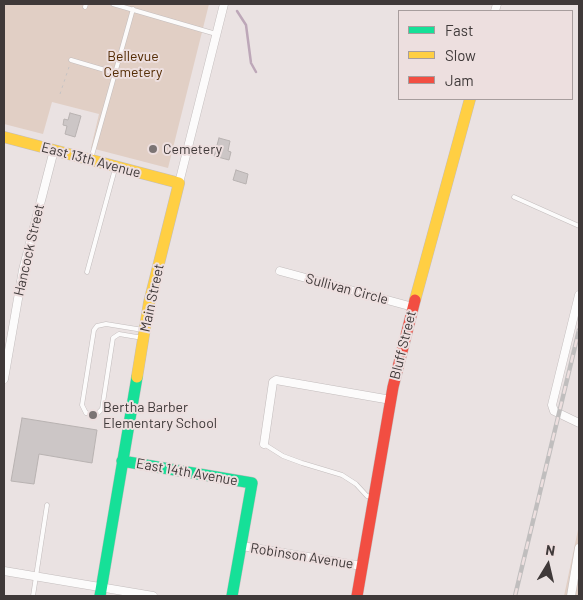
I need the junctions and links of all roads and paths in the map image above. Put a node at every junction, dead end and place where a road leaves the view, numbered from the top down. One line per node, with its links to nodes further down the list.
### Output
1 (113, 4): 3 (lane)
2 (224, 4): 4 (street, Main Street)
3 (133, 9): 4 (lane); 6 (lane)
4 (216, 34): 13 (street, Main Street)
5 (71, 62): 6 (lane); 7 (path)
6 (115, 73): 11 (lane)
7 (60, 94)
8 (470, 100): 19 (street, Bluff Street)
9 (4, 137): 10 (street, East 13th Avenue)
10 (54, 150): 11 (street, East 13th Avenue); 21 (street, Hancock Street)
11 (91, 160): 12 (street, East 13th Avenue)
12 (115, 166): 13 (street, East 13th Avenue); 17 (lane)
13 (179, 183): 20 (street, Main Street)
14 (514, 197): 15 (lane)
15 (579, 226)
16 (280, 271): 19 (street, Sullivan Circle)
17 (87, 272)
18 (579, 295): 23 (street)
19 (413, 307): 22 (street, Bluff Street)
20 (144, 334): 20 (lane); 25 (street, Main Street)
21 (4, 379)
22 (391, 400): 24 (street); 26 (street, Bluff Street)
23 (579, 423)
24 (264, 444): 26 (lane)
25 (122, 461): 28 (street, East 14th Avenue); 33 (street, Main Street)
26 (375, 498): 30 (street, Bluff Street)
27 (48, 505): 32 (lane)
28 (242, 546): 30 (street, Robinson Avenue); 36 (street)
29 (579, 548): 38 (street)
30 (362, 566): 37 (street, Bluff Street)
31 (4, 572): 32 (street)
32 (36, 577): 33 (street); 34 (lane)
33 (101, 592): 35 (street)
34 (33, 596)
35 (153, 596)
36 (232, 596)
37 (357, 596)
38 (571, 596)

